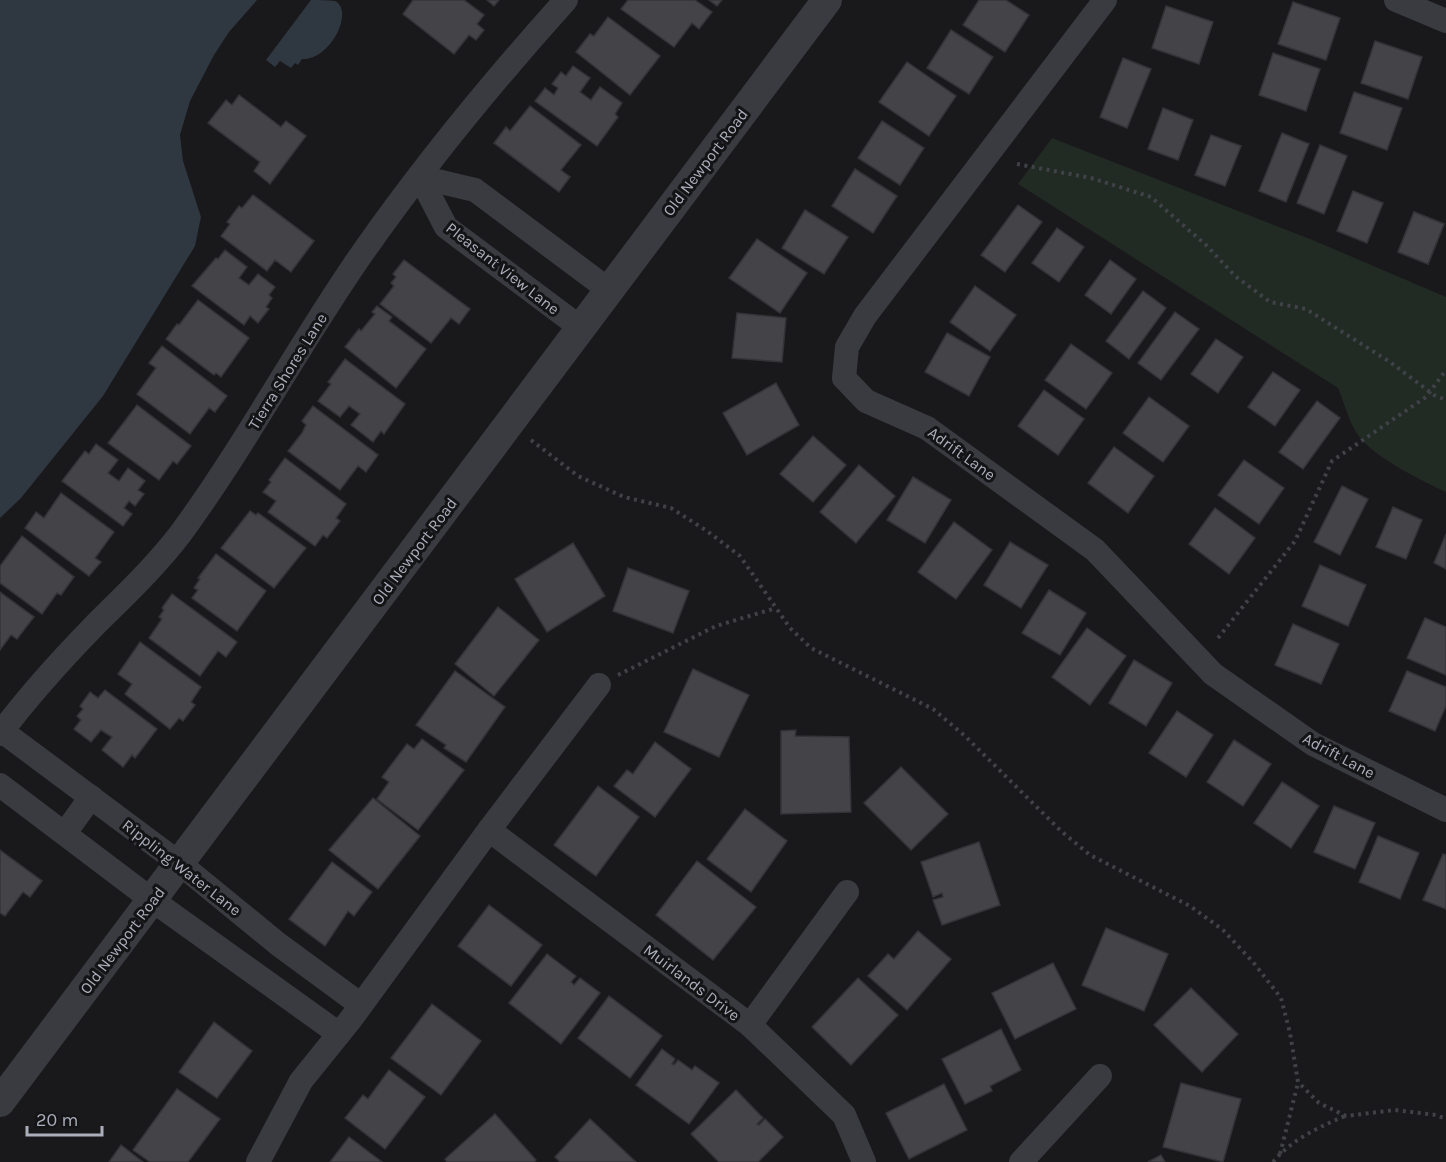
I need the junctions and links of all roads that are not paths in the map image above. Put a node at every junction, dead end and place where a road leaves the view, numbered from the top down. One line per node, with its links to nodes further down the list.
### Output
1 (566, 0): 6 (street, Tierra Shores Lane)
2 (827, 0): 7 (street, Old Newport Road)
3 (1105, 0): 13 (street, Adrift Lane)
4 (1396, 0): 5 (street)
5 (1446, 21)
6 (420, 177): 7 (street); 8 (street, Pleasant View Lane); 10 (street, Tierra Shores Lane)
7 (609, 290): 8 (street, Old Newport Road)
8 (581, 328): 16 (street, Old Newport Road)
9 (599, 685): 14 (street)
10 (1, 733): 12 (street, Rippling Water Lane)
11 (0, 785): 15 (street)
12 (91, 797): 15 (street); 16 (street, Rippling Water Lane)
13 (1446, 810)
14 (489, 830): 21 (street); 22 (street, Muirlands Drive)
15 (64, 833): 18 (street)
16 (179, 863): 18 (street, Old Newport Road); 19 (street, Rippling Water Lane)
17 (847, 892): 22 (street)
18 (152, 900): 20 (street); 25 (street, Old Newport Road)
19 (260, 929): 20 (street); 21 (street, Rippling Water Lane)
20 (237, 960): 23 (street)
21 (361, 1005): 23 (street)
22 (750, 1025): 27 (street, Muirlands Drive)
23 (339, 1034): 26 (street)
24 (1100, 1076): 28 (street)
25 (0, 1102)
26 (258, 1162)
27 (864, 1162)
28 (1021, 1162)

